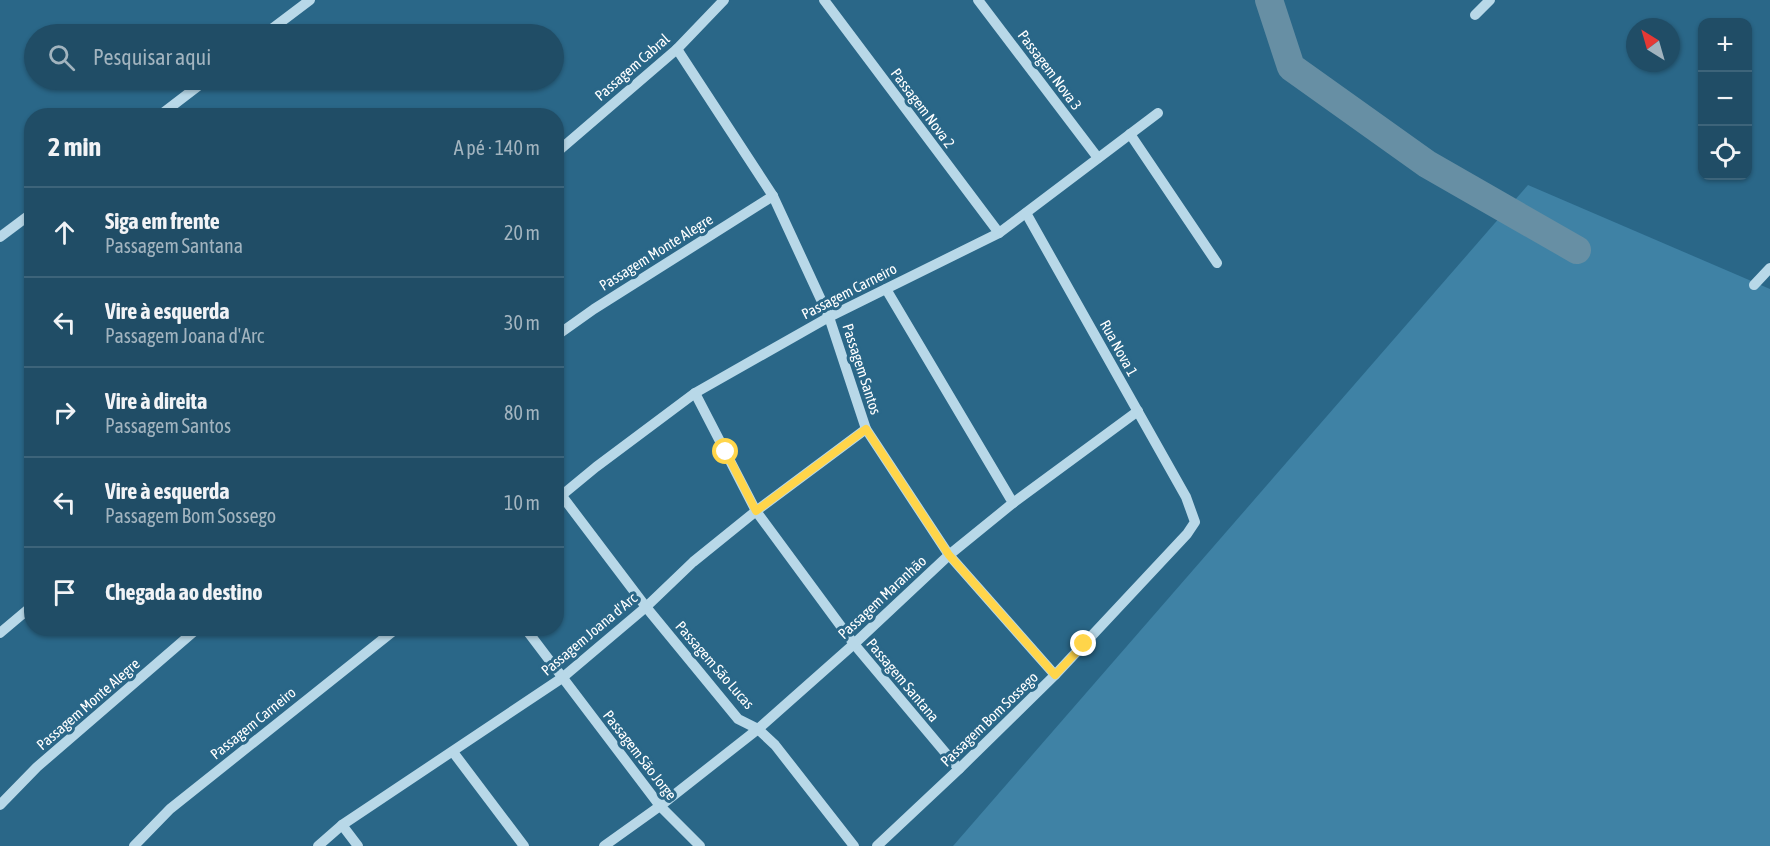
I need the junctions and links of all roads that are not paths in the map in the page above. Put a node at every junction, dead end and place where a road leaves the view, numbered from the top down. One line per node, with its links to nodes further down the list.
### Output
1 (310, 0): 7 (street)
2 (724, 0): 8 (street, Passagem Cabral)
3 (824, 0): 18 (street, Passagem Nova 2)
4 (978, 0): 14 (street, Passagem Nova 3)
5 (1490, 0): 6 (street)
6 (1475, 15)
7 (278, 24)
8 (677, 49): 13 (street, Passagem Cabral); 15 (street, Passagem Santos)
9 (193, 90): 10 (street)
10 (169, 108)
11 (1158, 113): 12 (street, Passagem Carneiro)
12 (1130, 134): 14 (street, Passagem Carneiro); 20 (street)
13 (564, 146)
14 (1098, 158): 16 (street, Passagem Carneiro)
15 (773, 195): 24 (street, Passagem Santos); 25 (street, Passagem Monte Alegre)
16 (1026, 213): 18 (street, Passagem Carneiro); 27 (street, Rua Nova 1)
17 (24, 219): 19 (street)
18 (999, 233): 23 (street, Passagem Carneiro)
19 (0, 237)
20 (1217, 263)
21 (1770, 268): 22 (street)
22 (1754, 285)
23 (886, 289): 24 (street, Passagem Carneiro); 31 (street)
24 (829, 317): 26 (street, Passagem Carneiro); 28 (street, Passagem Santos)
25 (564, 330)
26 (695, 393): 29 (street, Passagem Carneiro); 33 (street, Passagem Santana)
27 (1138, 411): 30 (street, Rua Nova 1); 31 (street, Passagem Maranhão)
28 (866, 429): 33 (street, Passagem Joana d'Arc); 34 (street, Passagem Santos)
29 (564, 494)
30 (1186, 497): 42 (street, Passagem Bom Sossego)
31 (1013, 503): 34 (street, Passagem Maranhão)
32 (564, 504): 35 (street, Passagem São Lucas)
33 (756, 511): 35 (street, Passagem Joana d'Arc); 41 (street, Passagem Santana)
34 (949, 555): 41 (street, Passagem Maranhão); 42 (street, Passagem Santos)
35 (646, 607): 43 (street, Passagem Joana d'Arc); 44 (street, Passagem São Lucas)
36 (24, 613): 37 (street)
37 (0, 633)
38 (189, 636): 47 (street, Passagem Monte Alegre)
39 (387, 636): 50 (street, Passagem Carneiro)
40 (531, 636): 43 (street, Passagem São Jorge)
41 (854, 644): 44 (street, Passagem Maranhão); 46 (street, Passagem Santana)
42 (1055, 675): 46 (street, Passagem Bom Sossego)
43 (561, 678): 45 (street, Passagem Joana d'Arc); 48 (street, Passagem São Jorge)
44 (758, 729): 48 (street, Passagem Maranhão); 56 (street, Passagem São Lucas)
45 (453, 752): 49 (street, Passagem Joana d'Arc); 53 (street)
46 (959, 769): 57 (street, Passagem Bom Sossego)
47 (0, 805)
48 (660, 806): 54 (street, Passagem Maranhão); 55 (street, Passagem São Jorge)
49 (342, 825): 51 (street, Passagem Joana d'Arc); 52 (street)
50 (134, 846)
51 (318, 846)
52 (358, 846)
53 (524, 846)
54 (604, 846)
55 (700, 846)
56 (854, 846)
57 (877, 846)

